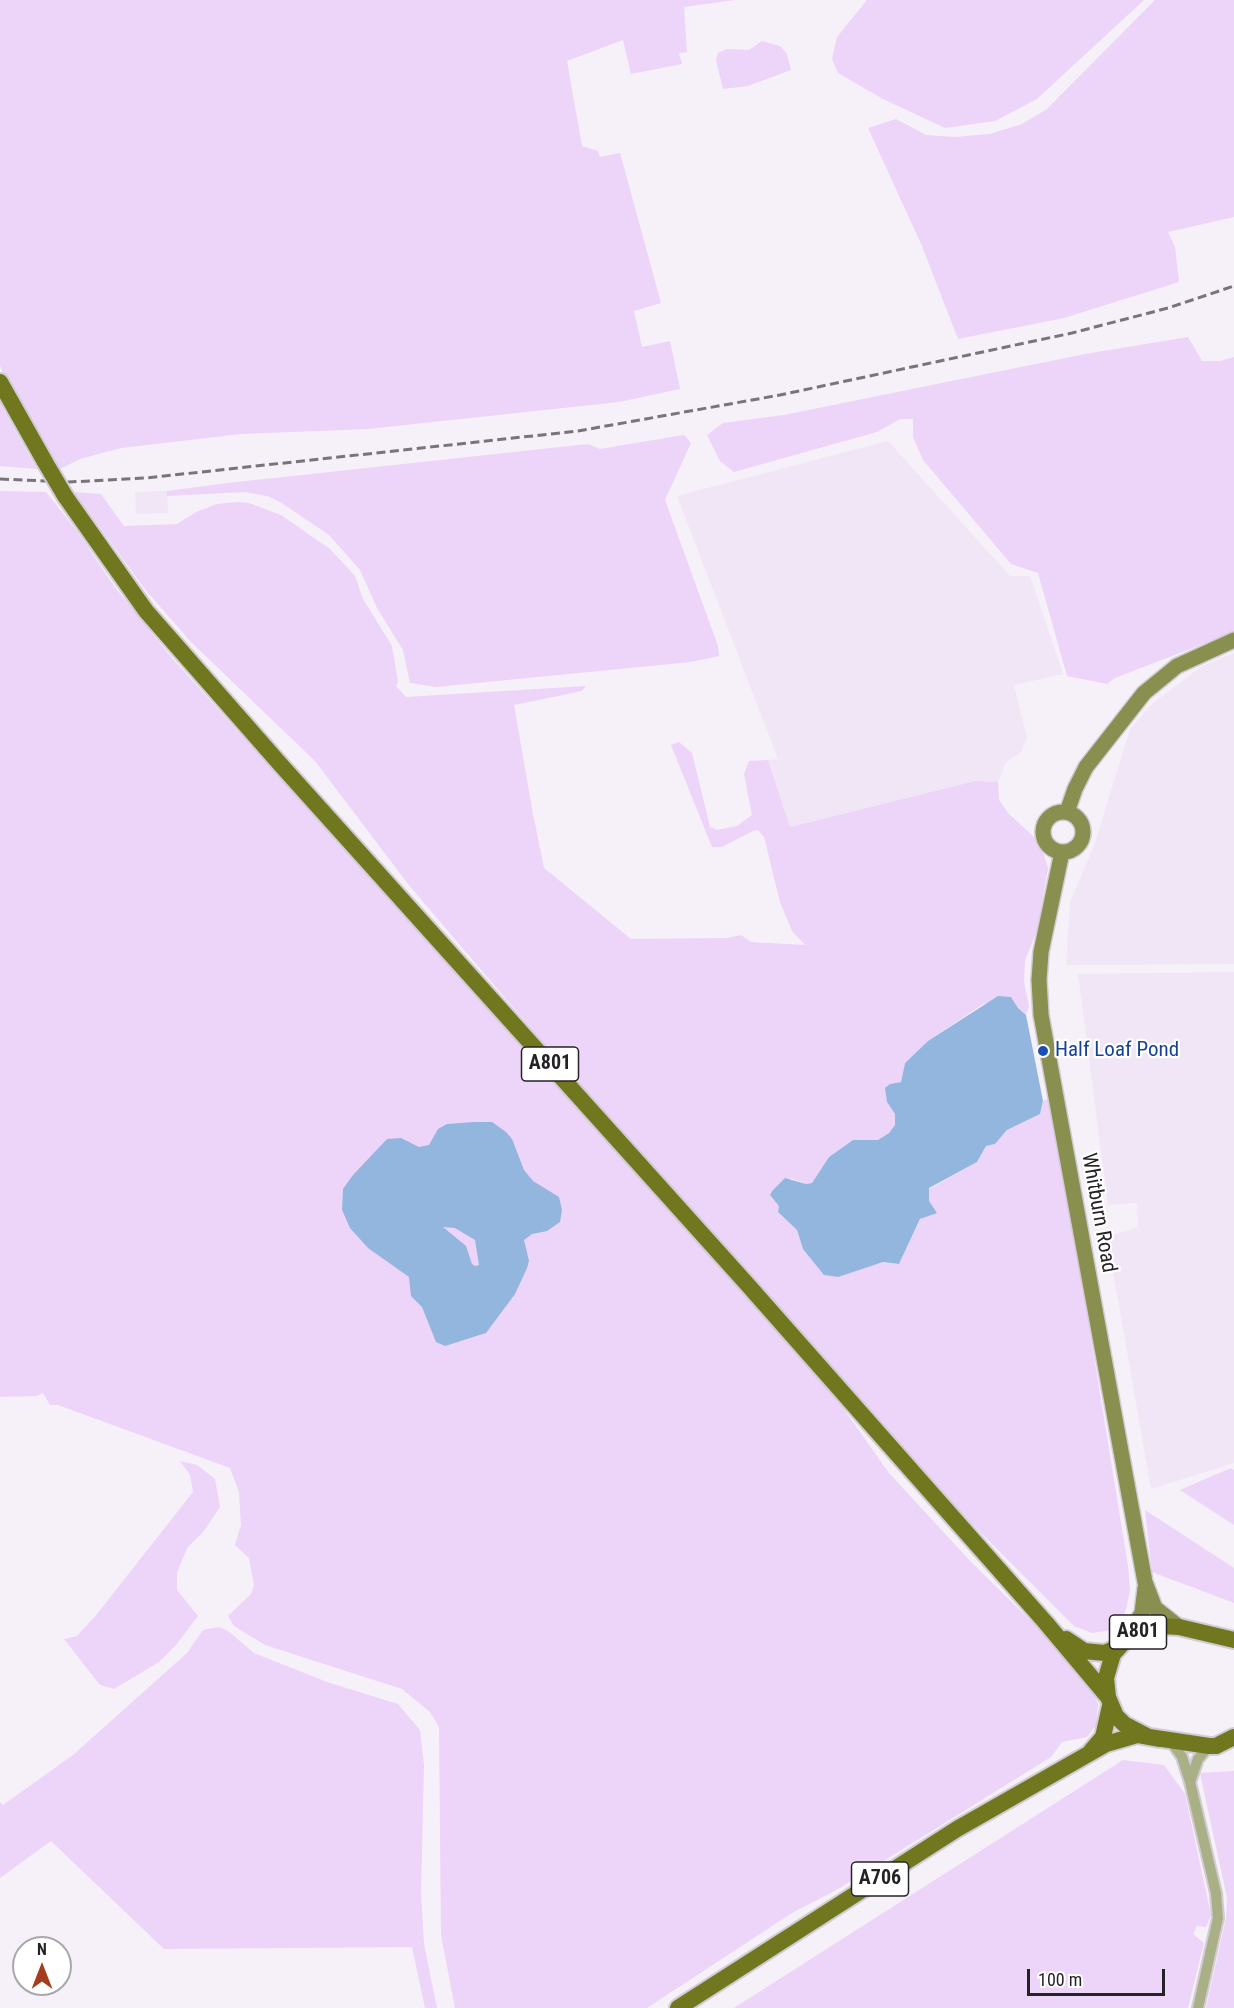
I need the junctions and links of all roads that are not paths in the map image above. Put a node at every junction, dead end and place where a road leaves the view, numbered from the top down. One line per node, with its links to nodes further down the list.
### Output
1 (0, 382): 6 (main road, A801, bridge)
2 (1234, 640): 3 (main road)
3 (1067, 812): 4 (main road); 4 (main road)
4 (1062, 852): 5 (main road, Whitburn Road)
5 (1145, 1582): 7 (main road, Whitburn Road); 11 (main road, Whitburn Road)
6 (1047, 1623): 11 (main road, A801); 12 (main road, A801)
7 (1179, 1627): 8 (main road, A801); 11 (main road, A801)
8 (1209, 1632): 9 (main road); 10 (main road, A801)
9 (1234, 1634)
10 (1234, 1640)
11 (1122, 1644): 12 (main road, A801)
12 (1109, 1702): 14 (main road, A801); 17 (main road, A706)
13 (1234, 1737): 15 (main road)
14 (1165, 1740): 15 (main road, A801); 17 (main road, A706); 18 (street)
15 (1212, 1746): 16 (main road, A801); 18 (street)
16 (1234, 1750)
17 (1087, 1756): 19 (main road, A706)
18 (1190, 1782): 20 (street)
19 (678, 2008)
20 (1198, 2008)

